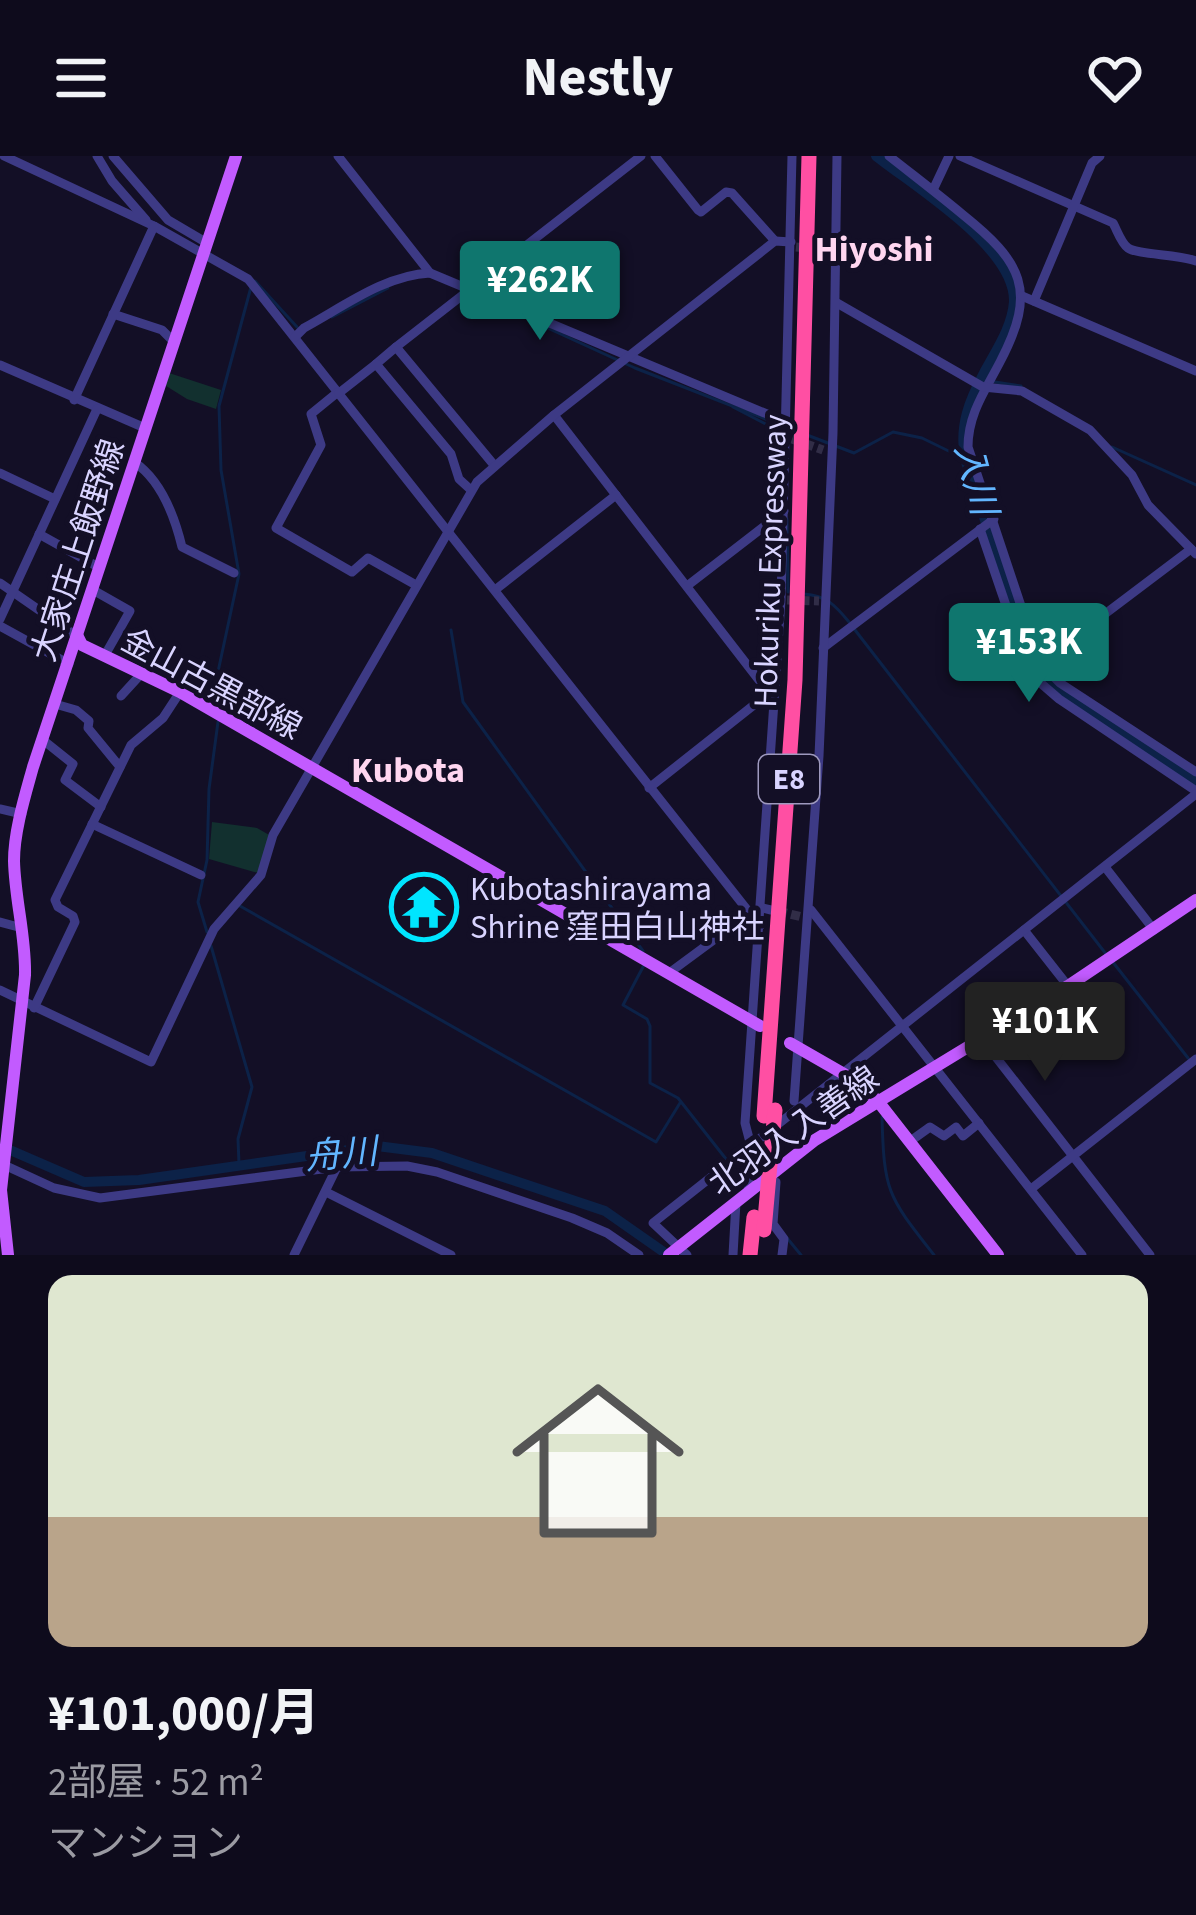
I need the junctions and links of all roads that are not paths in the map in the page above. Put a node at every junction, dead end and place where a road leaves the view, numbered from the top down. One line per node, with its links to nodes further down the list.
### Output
1 (4, 156): 18 (street)
2 (97, 156): 18 (street)
3 (113, 156): 21 (street)
4 (236, 156): 21 (main road, 大家庄上飯野線)
5 (338, 156): 23 (street)
6 (641, 156): 24 (street)
7 (655, 156): 19 (street)
8 (792, 156): 20 (street)
9 (809, 156): 43 (highway, Hokuriku Expressway / E8)
10 (819, 156): 43 (highway, Hokuriku Expressway / E8)
11 (837, 156): 27 (street)
12 (889, 156): 16 (street)
13 (949, 156): 16 (street)
14 (960, 156): 17 (street)
15 (1100, 156): 17 (street)
16 (933, 190): 25 (street)
17 (1074, 206): 22 (street); 26 (street)
18 (151, 225): 21 (street); 28 (street)
19 (775, 241): 20 (street); 32 (street)
20 (792, 245): 41 (street)
21 (206, 247): 29 (street); 30 (main road, 大家庄上飯野線)
22 (1196, 261)
23 (430, 273): 24 (street); 29 (street)
24 (472, 288): 31 (street); 32 (street)
25 (1022, 296): 26 (street); 36 (street)
26 (1034, 301): 35 (street)
27 (836, 303): 36 (street); 43 (street)
28 (113, 314): 30 (street); 38 (street)
29 (295, 337): 37 (street)
30 (174, 342): 42 (main road, 大家庄上飯野線)
31 (396, 347): 33 (street); 45 (street)
32 (627, 357): 40 (street); 41 (street)
33 (376, 364): 37 (street); 47 (street)
34 (0, 365): 38 (street)
35 (1196, 371)
36 (985, 386): 51 (street); 55 (street)
37 (339, 392): 52 (street); 59 (street)
38 (74, 400): 39 (street)
39 (97, 409): 42 (street); 49 (street)
40 (554, 415): 45 (street); 48 (street)
41 (786, 422): 43 (street)
42 (145, 428): 44 (main road, 大家庄上飯野線)
43 (809, 440): 50 (street); 66 (street); 122 (highway, Hokuriku Expressway / E8)
44 (134, 462): 56 (main road, 大家庄上飯野線); 57 (street)
45 (494, 465): 47 (street)
46 (0, 473): 49 (street)
47 (471, 490): 52 (street)
48 (616, 495): 60 (street); 62 (street)
49 (55, 499): 54 (street)
50 (784, 512): 60 (street); 71 (street)
51 (994, 519): 53 (street); 68 (street)
52 (447, 529): 59 (street); 62 (street)
53 (980, 529): 66 (street); 80 (street)
54 (39, 534): 56 (street); 63 (street)
55 (1194, 551): 68 (street)
56 (100, 568): 61 (main road, 大家庄上飯野線)
57 (234, 572)
58 (0, 583): 63 (street)
59 (416, 585): 77 (street)
60 (687, 586): 71 (street)
61 (93, 590): 65 (main road, 大家庄上飯野線); 67 (street)
62 (495, 590): 79 (street)
63 (13, 591): 64 (street); 65 (street)
64 (0, 621): 69 (street)
65 (78, 637): 67 (main road, 金山古黒部線); 69 (main road, 大家庄上飯野線)
66 (824, 648): 92 (street)
67 (105, 655): 70 (main road, 金山古黒部線)
68 (1040, 663): 78 (street)
69 (69, 664): 74 (main road, 大家庄上飯野線)
70 (142, 673): 72 (main road, 金山古黒部線); 73 (street)
71 (772, 691): 79 (street); 90 (street)
72 (180, 692): 76 (street); 77 (main road, 金山古黒部線)
73 (122, 696)
74 (55, 704): 75 (main road, 大家庄上飯野線); 76 (street)
75 (43, 740): 81 (street); 83 (main road, 大家庄上飯野線)
76 (120, 767): 81 (street)
77 (311, 768): 98 (main road, 金山古黒部線); 101 (street)
78 (1196, 772)
79 (650, 788): 91 (street)
80 (1196, 793): 85 (street)
81 (101, 807): 84 (street)
82 (0, 809): 83 (street)
83 (22, 814): 86 (main road, 大家庄上飯野線)
84 (92, 824): 88 (street); 101 (street)
85 (1105, 867): 96 (street); 97 (street)
86 (16, 872): 87 (street); 95 (main road, 大家庄上飯野線)
87 (0, 874)
88 (201, 875)
89 (1196, 900): 96 (main road, 北羽入入善線)
90 (766, 909): 91 (street); 94 (street)
91 (749, 914): 94 (street); 98 (street)
92 (807, 914): 103 (street); 105 (street)
93 (0, 922): 95 (street)
94 (760, 926): 102 (street)
95 (22, 928): 101 (main road, 大家庄上飯野線)
96 (1154, 929): 99 (main road, 北羽入入善線)
97 (1024, 930): 99 (street); 103 (street)
98 (668, 973): 102 (main road, 金山古黒部線)
99 (1068, 986): 104 (main road, 北羽入入善線)
100 (0, 990): 101 (street)
101 (28, 1005): 112 (main road, 大家庄上飯野線)
102 (756, 1024): 114 (street)
103 (903, 1026): 107 (street); 108 (street)
104 (981, 1038): 107 (main road, 北羽入入善線); 115 (street)
105 (795, 1045): 108 (main road); 110 (street)
106 (1196, 1059): 115 (street)
107 (934, 1066): 109 (main road, 北羽入入善線); 111 (street)
108 (844, 1074): 109 (main road); 114 (street)
109 (877, 1100): 113 (main road); 118 (main road, 北羽入入善線)
110 (794, 1101)
111 (979, 1123): 113 (street); 119 (street)
112 (4, 1132): 116 (main road, 大家庄上飯野線)
113 (909, 1142): 133 (main road)
114 (751, 1146): 121 (street); 124 (street)
115 (1073, 1157): 119 (street); 135 (street)
116 (2, 1164): 117 (street); 123 (main road, 大家庄上飯野線)
117 (337, 1167): 120 (street); 128 (street)
118 (776, 1170): 121 (main road, 北羽入入善線); 132 (street)
119 (1031, 1189): 134 (street)
120 (326, 1192): 126 (street); 127 (street)
121 (742, 1197): 124 (main road, 北羽入入善線); 129 (street)
122 (759, 1224): 130 (highway, Hokuriku Expressway / E8); 131 (highway, Hokuriku Expressway / E8)
123 (2, 1227): 125 (main road, 大家庄上飯野線)
124 (678, 1251)
125 (8, 1255)
126 (294, 1255)
127 (451, 1255)
128 (639, 1255)
129 (733, 1255)
130 (750, 1255)
131 (761, 1255)
132 (782, 1255)
133 (998, 1255)
134 (1082, 1255)
135 (1150, 1255)

